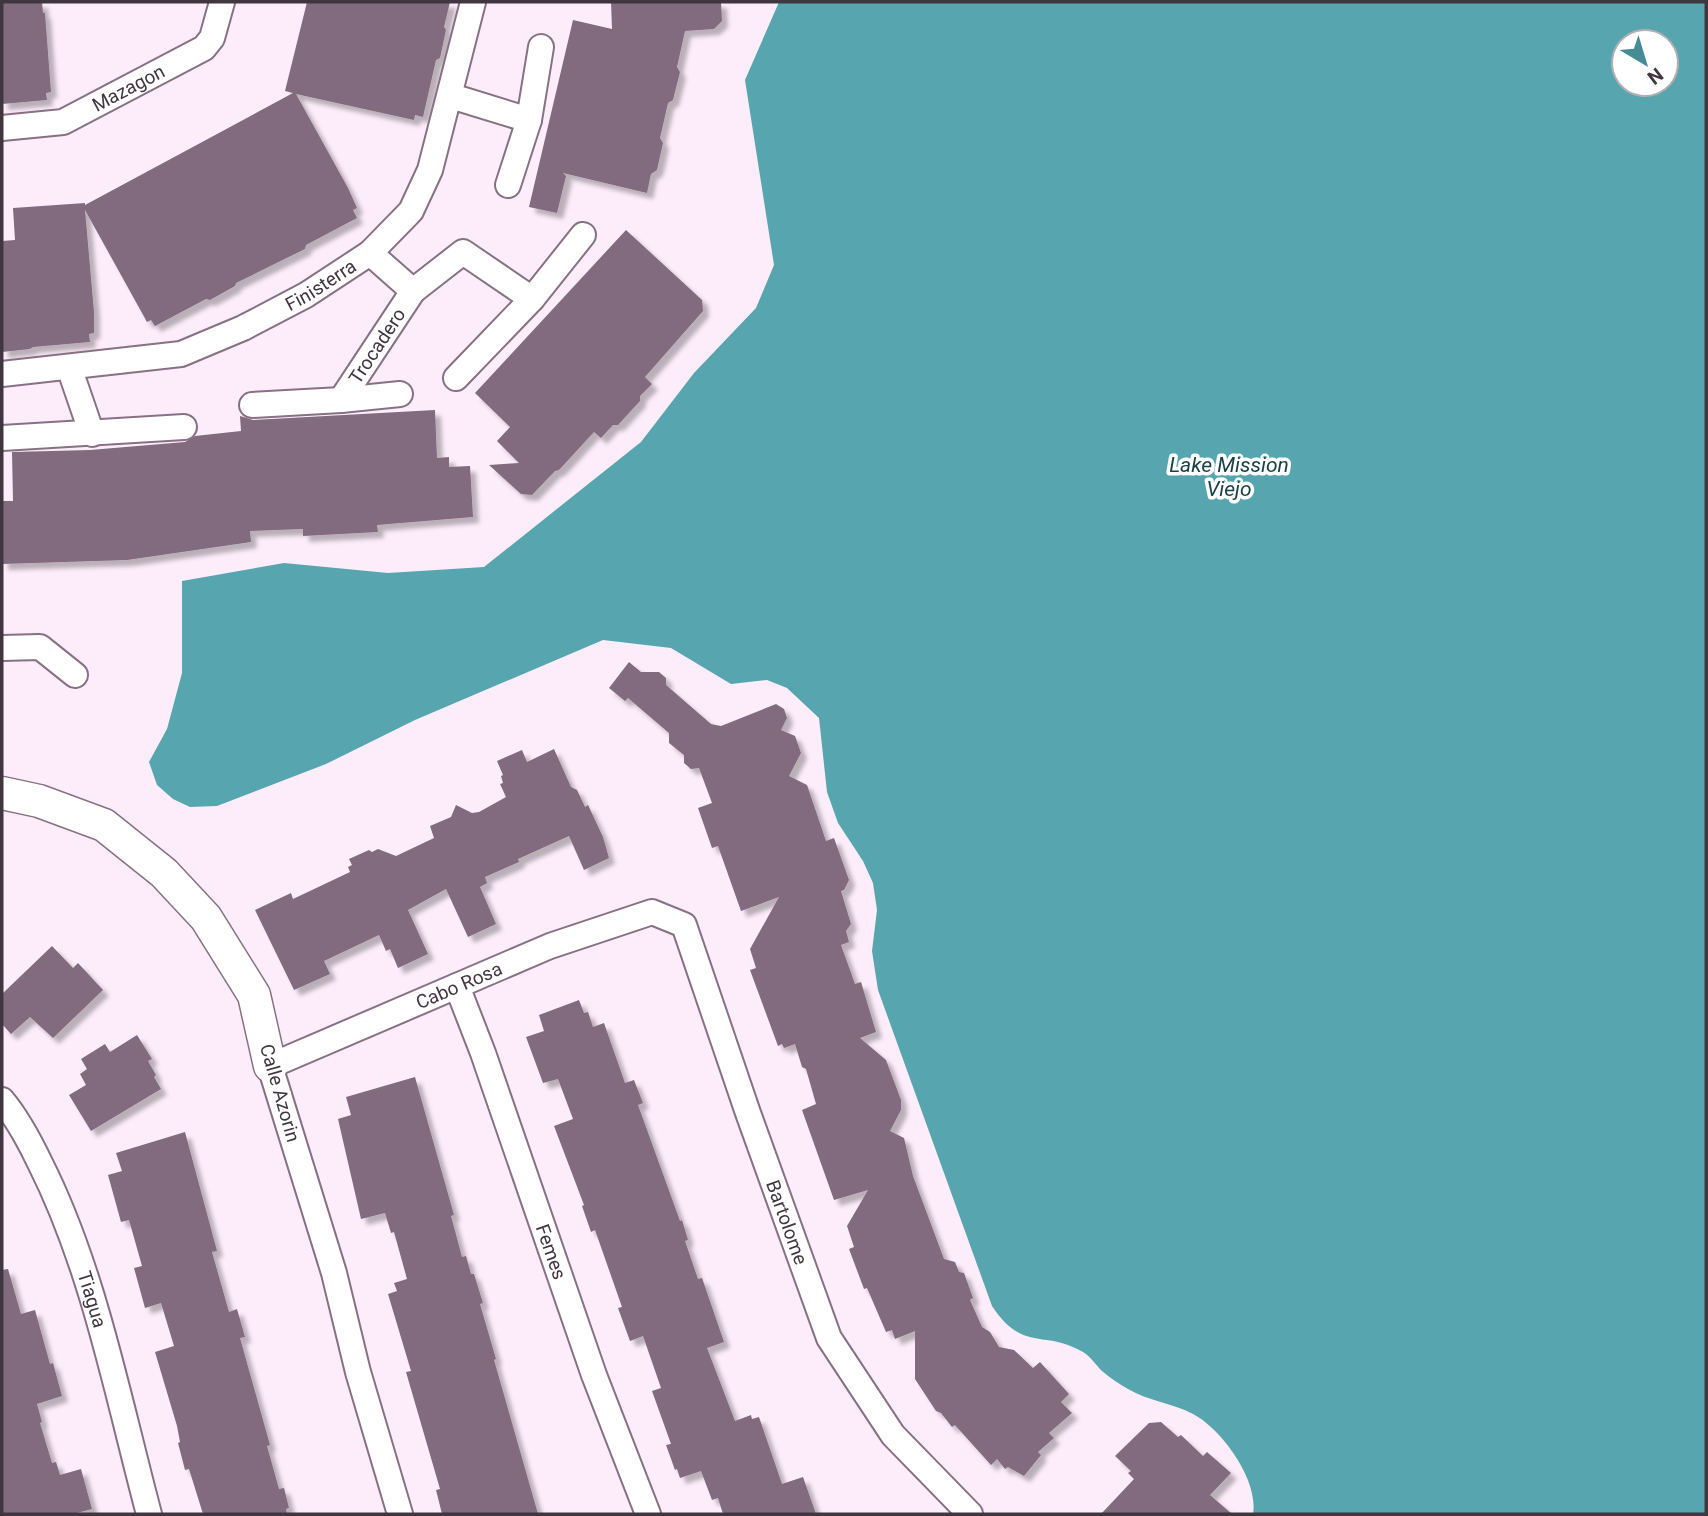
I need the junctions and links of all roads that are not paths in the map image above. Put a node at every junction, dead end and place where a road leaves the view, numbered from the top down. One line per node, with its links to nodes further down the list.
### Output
1 (222, 2): 6 (street, Mazagon)
2 (473, 2): 4 (street, Finisterra)
3 (541, 47): 5 (street)
4 (451, 96): 5 (street); 9 (street, Finisterra)
5 (529, 120): 7 (street)
6 (2, 128)
7 (508, 185)
8 (583, 235): 11 (street)
9 (370, 253): 10 (street, Trocadero); 12 (street, Finisterra)
10 (413, 291): 11 (street, Trocadero); 16 (street, Trocadero)
11 (532, 299): 14 (street)
12 (69, 368): 13 (street, Finisterra); 19 (street)
13 (2, 374)
14 (456, 378)
15 (400, 394): 16 (street, Trocadero)
16 (341, 400): 17 (street, Trocadero)
17 (252, 405)
18 (184, 427): 19 (street)
19 (92, 433): 20 (street)
20 (2, 438)
21 (2, 648): 22 (street)
22 (75, 675)
23 (2, 793): 26 (street, Calle Azorin)
24 (652, 912): 25 (street, Cabo Rosa); 31 (street, Bartolome)
25 (457, 986): 26 (street, Cabo Rosa); 30 (street, Femes)
26 (270, 1066): 29 (street, Calle Azorin)
27 (2, 1100): 28 (street, Tiagua)
28 (149, 1514)
29 (400, 1514)
30 (648, 1514)
31 (971, 1514)

